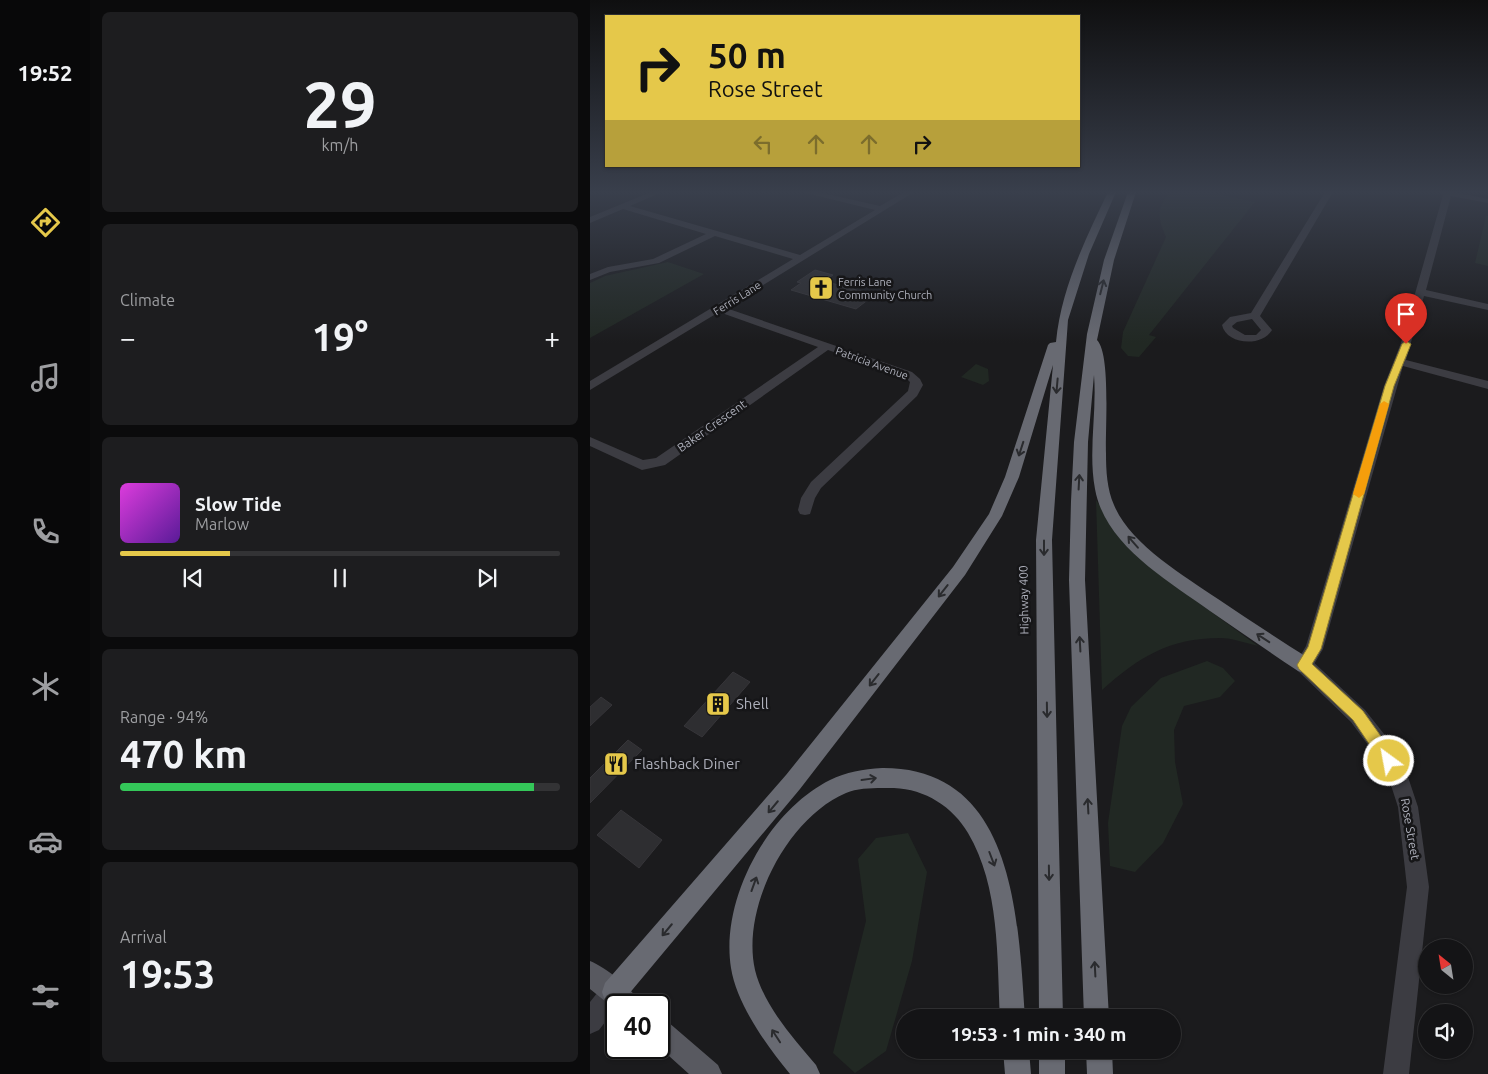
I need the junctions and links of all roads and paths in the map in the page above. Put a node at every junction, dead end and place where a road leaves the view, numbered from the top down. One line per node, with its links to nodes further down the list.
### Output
1 (695, 242): 9 (street)
2 (746, 242): 8 (street)
3 (827, 242): 8 (street, Ferris Lane)
4 (1089, 242): 14 (highway, Highway 400)
5 (1114, 242): 15 (highway, one-way to 5)
6 (1299, 242): 13 (street)
7 (1434, 242): 10 (street)
8 (801, 258): 12 (street, Ferris Lane)
9 (590, 277)
10 (1421, 292): 11 (street); 17 (street)
11 (1488, 307)
12 (719, 309): 16 (street, Patricia Avenue); 19 (street, Ferris Lane)
13 (1254, 316)
14 (1062, 320): 25 (highway, one-way to 25); 27 (highway, Highway 400, one-way to 27)
15 (1092, 334): 22 (highway, one-way to 15); 28 (highway, one-way to 15)
16 (826, 346): 20 (street, Baker Crescent); 21 (street, Patricia Avenue)
17 (1398, 361): 18 (street); 22 (street)
18 (1488, 385)
19 (590, 386)
20 (590, 441)
21 (805, 510)
22 (1304, 665): 40 (street, Rose Street)
23 (590, 973): 24 (main road)
24 (617, 994)
25 (625, 994)
26 (1012, 1009): 36 (highway, one-way to 26)
27 (1051, 1009)
28 (1097, 1009)
29 (605, 1010): 30 (street)
30 (590, 1021)
31 (670, 1040): 35 (main road)
32 (1017, 1059): 37 (highway)
33 (1052, 1059): 38 (highway)
34 (1099, 1059): 39 (highway)
35 (709, 1074)
36 (807, 1074)
37 (1018, 1074)
38 (1052, 1074)
39 (1100, 1074)
40 (1396, 1074)

